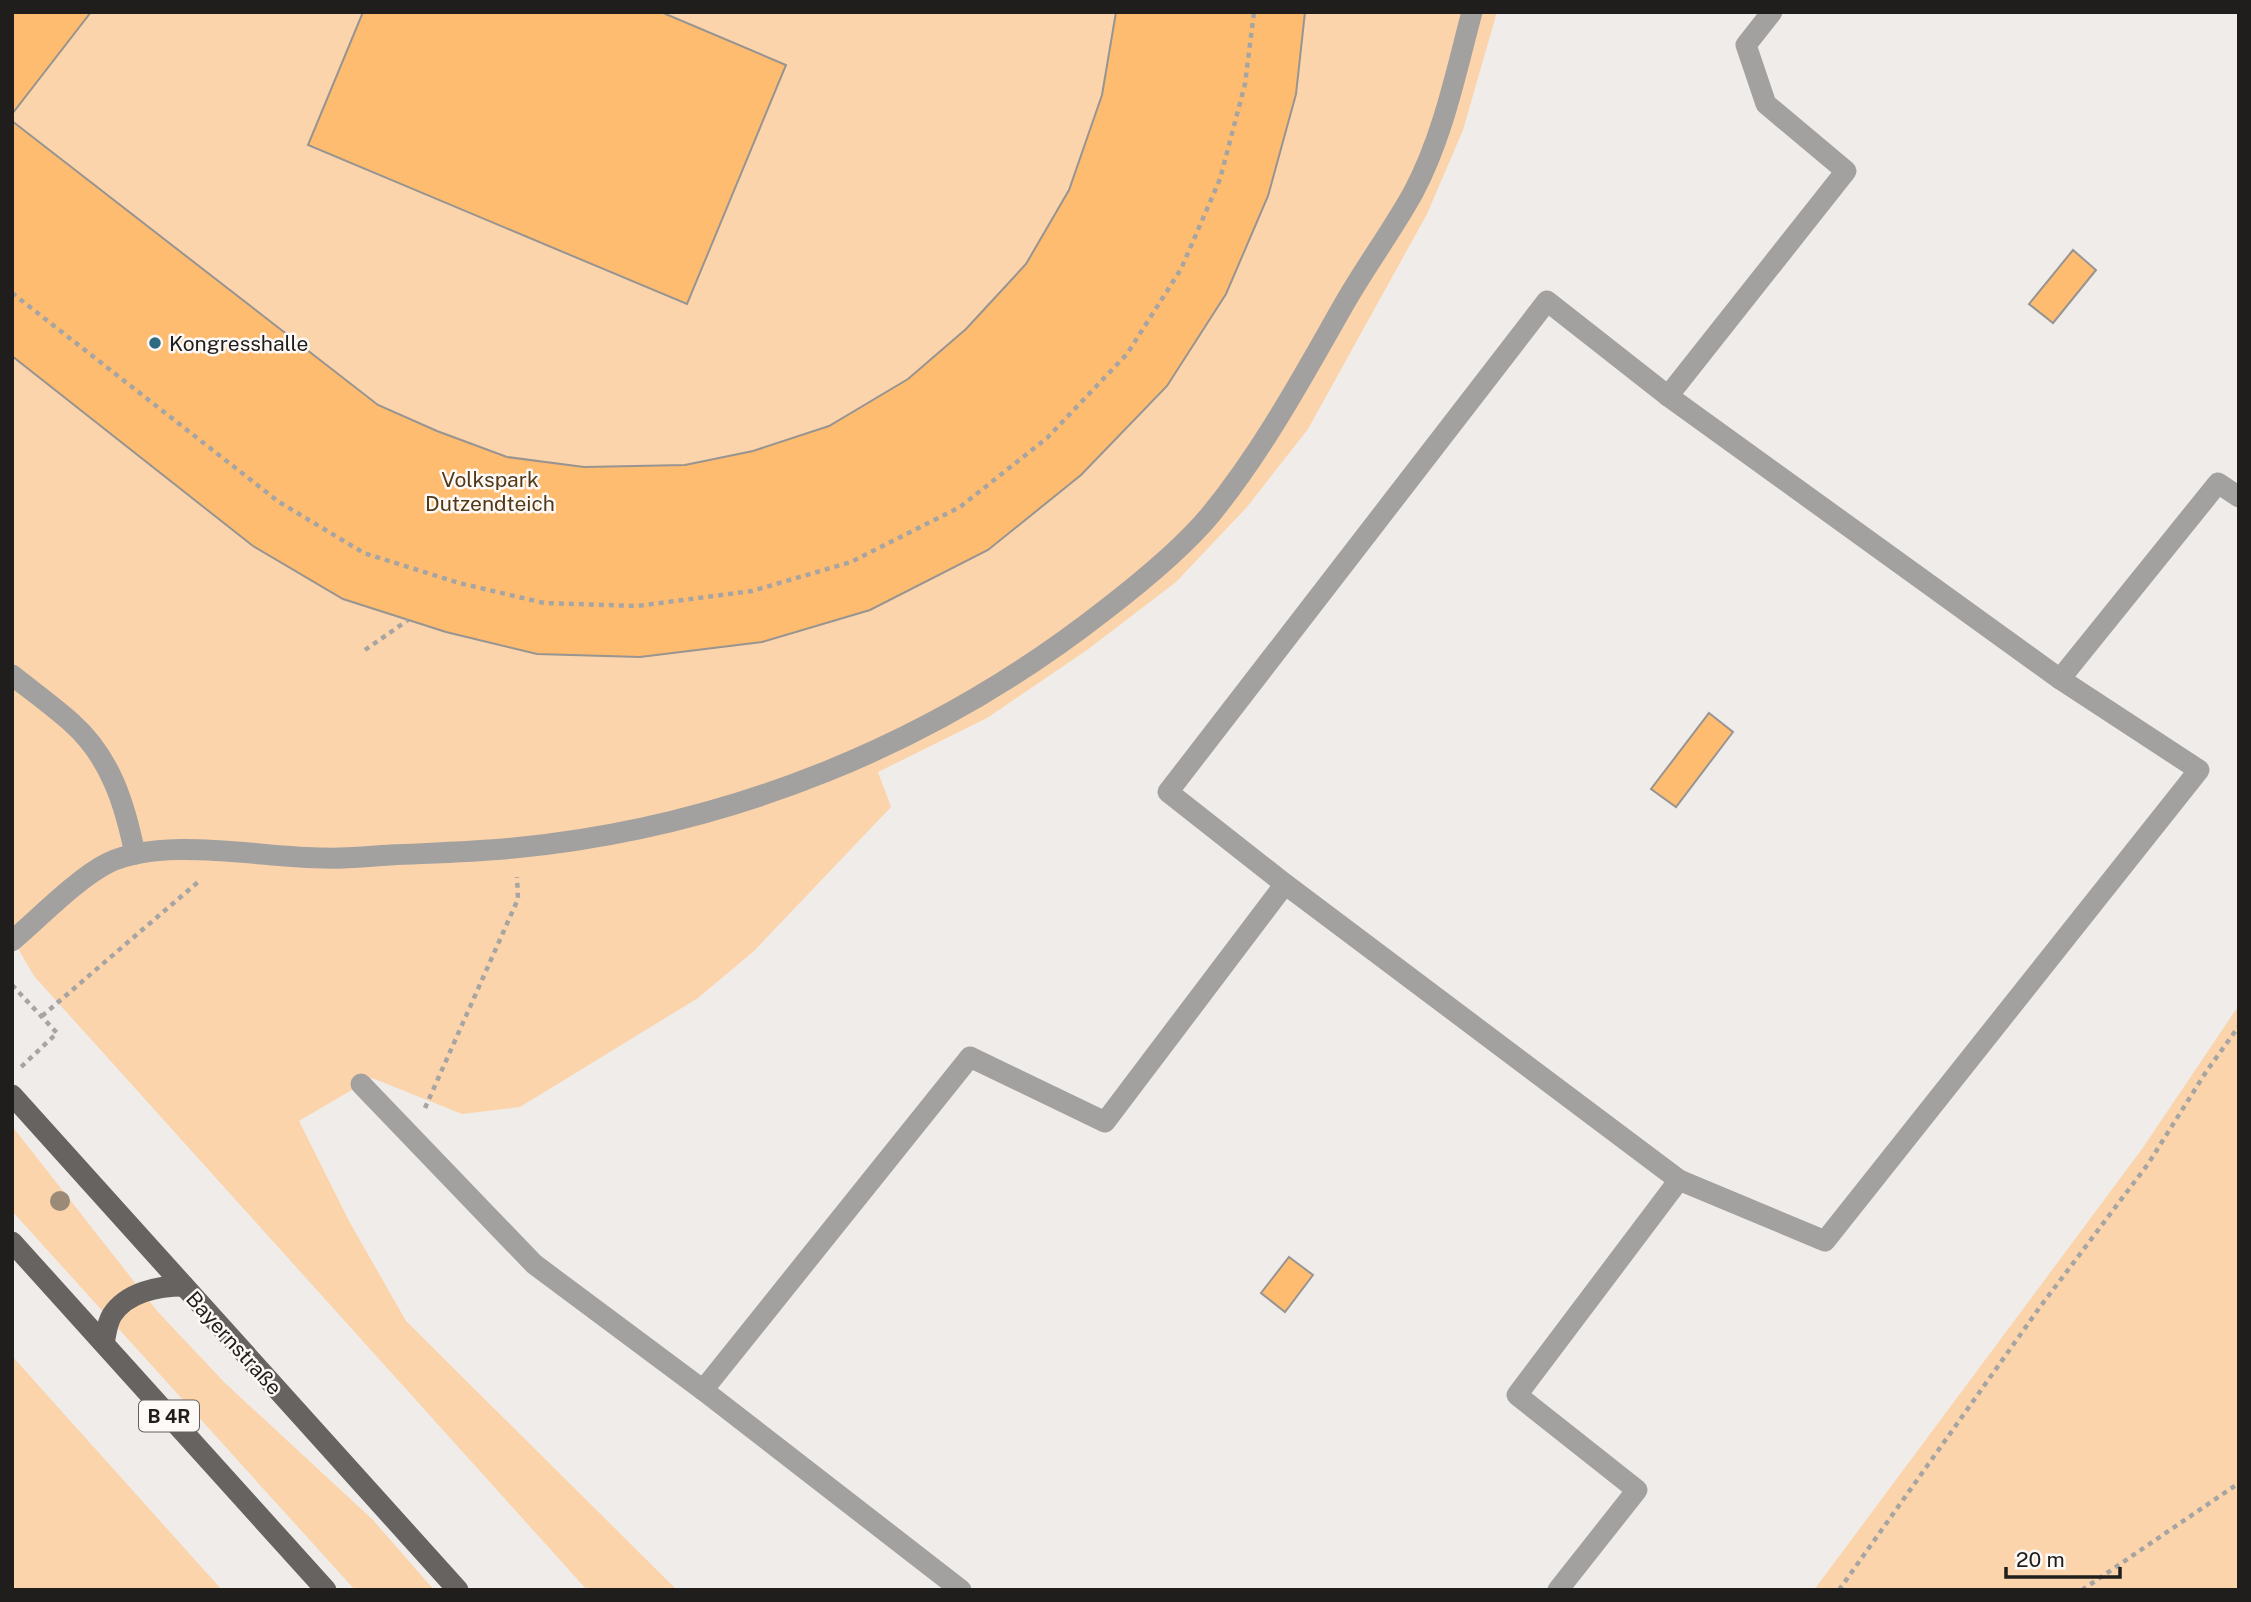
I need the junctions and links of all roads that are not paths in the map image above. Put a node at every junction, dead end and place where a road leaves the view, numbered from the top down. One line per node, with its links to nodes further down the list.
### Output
1 (1472, 12): 7 (street)
2 (1772, 12): 3 (street)
3 (1668, 396): 6 (street); 8 (street)
4 (2239, 497): 6 (street)
5 (12, 676): 7 (street)
6 (2060, 679): 12 (street)
7 (135, 854): 9 (street)
8 (1285, 884): 12 (street); 16 (street)
9 (12, 941)
10 (361, 1084): 16 (street)
11 (12, 1095): 14 (main road, Bayernstraße)
12 (1679, 1180): 20 (street)
13 (12, 1242): 15 (main road, B 4R)
14 (184, 1286): 15 (main road); 18 (main road, Bayernstraße)
15 (104, 1343): 17 (main road, B 4R)
16 (703, 1390): 19 (street)
17 (326, 1590)
18 (458, 1590)
19 (961, 1590)
20 (1558, 1590)

